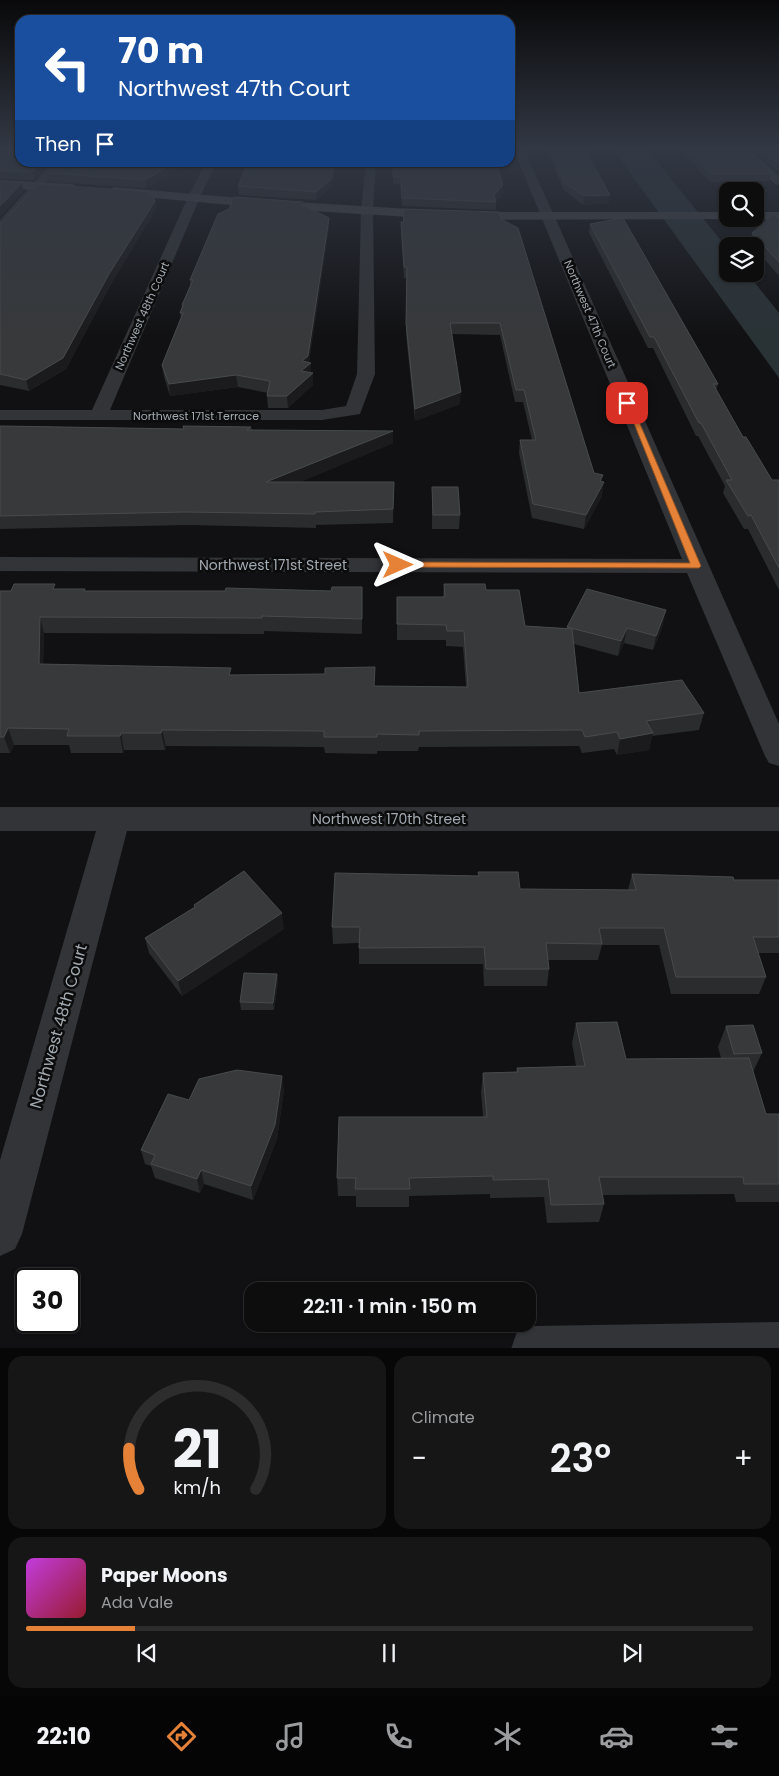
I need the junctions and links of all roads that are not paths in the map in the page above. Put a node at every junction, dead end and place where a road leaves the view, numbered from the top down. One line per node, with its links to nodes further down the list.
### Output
1 (15, 211): 9 (street)
2 (188, 211): 11 (street, Northwest 48th Court)
3 (367, 211): 5 (street); 11 (street, Northwest 171st Terrace)
4 (546, 211): 5 (street, Northwest 47th Court)
5 (548, 216): 6 (street); 13 (street, Northwest 47th Court)
6 (719, 216)
7 (764, 216): 8 (street)
8 (779, 216)
9 (0, 227)
10 (0, 416): 11 (street, Northwest 171st Terrace)
11 (98, 416)
12 (0, 564): 13 (street, Northwest 171st Street)
13 (696, 566): 14 (street, Northwest 47th Court)
14 (779, 756)
15 (0, 819): 16 (street, Northwest 170th Street)
16 (115, 819): 17 (street, Northwest 170th Street); 18 (street, Northwest 48th Court)
17 (779, 819)
18 (0, 1234)
19 (779, 1345): 20 (street)
20 (534, 1348)

